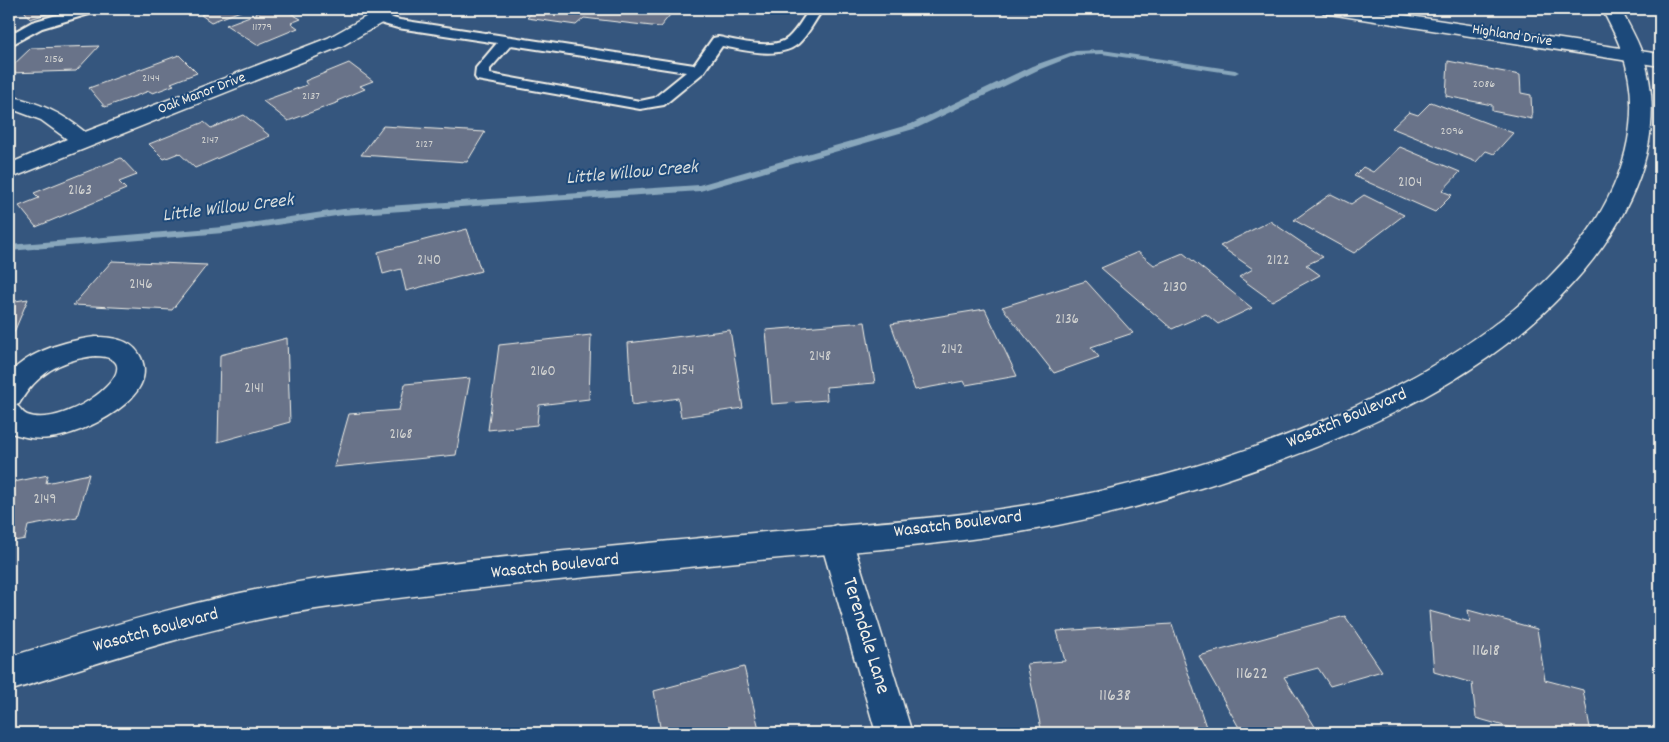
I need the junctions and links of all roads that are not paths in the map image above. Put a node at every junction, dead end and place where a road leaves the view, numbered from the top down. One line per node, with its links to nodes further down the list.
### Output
1 (91, 9): 8 (lane)
2 (354, 9): 6 (main road)
3 (816, 9): 10 (lane)
4 (1330, 9): 9 (main road, Highland Drive)
5 (1611, 9): 9 (main road, Wasatch Boulevard)
6 (385, 14): 7 (lane); 12 (main road, Oak Manor Drive)
7 (507, 41): 10 (lane); 10 (lane)
8 (9, 42)
9 (1647, 58): 14 (main road, Wasatch Boulevard)
10 (698, 70)
11 (9, 102): 12 (main road)
12 (82, 141): 13 (main road, Oak Manor Drive)
13 (9, 172)
14 (836, 539): 15 (main road, Wasatch Boulevard); 16 (main road, Terendale Lane)
15 (9, 674)
16 (894, 733)

